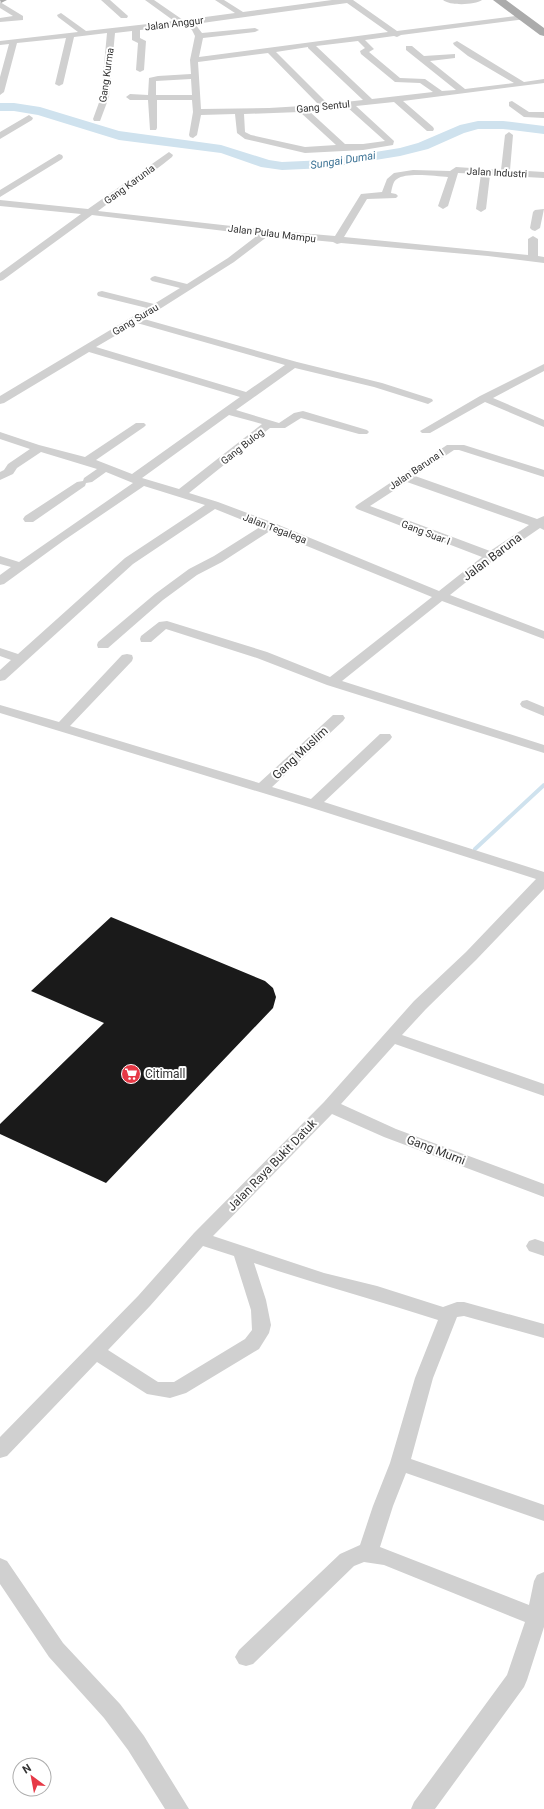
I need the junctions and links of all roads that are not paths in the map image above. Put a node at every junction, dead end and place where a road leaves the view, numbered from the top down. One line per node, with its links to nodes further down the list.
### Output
1 (105, 0): 14 (street)
2 (149, 0): 17 (street)
3 (220, 0): 12 (street)
4 (287, 0): 11 (street)
5 (348, 0): 11 (street, Jalan Anggur); 26 (street)
6 (447, 0): 7 (street)
7 (478, 0)
8 (499, 0): 15 (main road)
9 (511, 0): 19 (main road)
10 (0, 4): 16 (street)
11 (296, 7): 12 (street, Jalan Anggur)
12 (241, 14): 18 (street, Jalan Anggur)
13 (61, 15): 23 (street)
14 (124, 16)
15 (523, 17): 24 (main road); 26 (street)
16 (0, 20)
17 (180, 22): 18 (street, Jalan Anggur); 20 (street, Jalan Anggur)
18 (189, 22): 27 (street)
19 (544, 24)
20 (136, 28): 22 (street, Jalan Anggur); 38 (street)
21 (255, 30): 27 (street)
22 (111, 31): 23 (street, Jalan Anggur); 59 (street, Gang Kurma)
23 (84, 33): 25 (street, Jalan Anggur)
24 (544, 33)
25 (71, 35): 29 (street, Jalan Anggur); 41 (street)
26 (396, 35): 28 (street)
27 (199, 36): 37 (street)
28 (360, 39): 32 (street); 45 (street)
29 (14, 41): 30 (street, Jalan Anggur); 44 (street)
30 (0, 43)
31 (457, 44): 42 (street)
32 (311, 46): 34 (street); 50 (street)
33 (409, 48): 36 (street)
34 (271, 50): 37 (street); 53 (street)
35 (452, 56): 36 (street)
36 (423, 59): 43 (street)
37 (194, 60): 39 (street)
38 (140, 70)
39 (194, 76): 47 (street); 48 (street)
40 (544, 81): 42 (street, Gang Sentul)
41 (59, 84)
42 (522, 84): 43 (street, Gang Sentul)
43 (462, 91): 45 (street, Gang Sentul)
44 (0, 92)
45 (439, 93): 49 (street, Gang Sentul)
46 (130, 97): 47 (street)
47 (154, 98): 48 (street); 60 (street)
48 (196, 98): 56 (street)
49 (395, 98): 50 (street, Gang Sentul); 61 (street)
50 (370, 102): 51 (street, Gang Sentul)
51 (349, 104): 53 (street, Gang Sentul); 65 (street)
52 (512, 104): 57 (street)
53 (326, 107): 54 (street, Gang Sentul)
54 (302, 109): 55 (street, Gang Sentul); 65 (street)
55 (239, 111): 56 (street, Gang Sentul); 65 (street)
56 (197, 112): 62 (street)
57 (544, 115)
58 (29, 118): 64 (street)
59 (97, 119)
60 (153, 128)
61 (430, 129)
62 (193, 135)
63 (509, 135): 69 (street)
64 (0, 136)
65 (343, 147)
66 (169, 155): 77 (street, Gang Karunia)
67 (58, 157): 72 (street)
68 (486, 171): 69 (street, Jalan Industri); 70 (street, Jalan Industri); 75 (street)
69 (505, 172): 71 (street, Jalan Industri)
70 (453, 174): 74 (street); 81 (street)
71 (544, 175)
72 (0, 194)
73 (0, 203): 77 (street, Jalan Pulau Mampu)
74 (443, 206)
75 (481, 209)
76 (541, 212): 78 (street)
77 (88, 214): 79 (street, Jalan Pulau Mampu); 84 (street, Gang Karunia)
78 (535, 228)
79 (266, 233): 81 (street, Jalan Pulau Mampu); 86 (street, Gang Surau)
80 (533, 239): 82 (street)
81 (337, 241): 82 (street, Jalan Pulau Mampu)
82 (533, 259): 83 (street, Jalan Pulau Mampu)
83 (544, 260)
84 (0, 278)
85 (155, 279): 86 (street)
86 (189, 287): 88 (street, Gang Surau)
87 (102, 294): 88 (street)
88 (154, 307): 89 (street, Gang Surau)
89 (134, 319): 90 (street, Gang Surau); 91 (street)
90 (87, 348): 93 (street); 95 (street, Gang Surau)
91 (294, 364): 93 (street); 96 (street)
92 (544, 367): 94 (street)
93 (247, 396): 97 (street)
94 (484, 398): 99 (street); 101 (street)
95 (0, 401)
96 (428, 401)
97 (228, 411): 100 (street, Gang Bulog); 112 (street)
98 (140, 424): 107 (street)
99 (544, 424)
100 (268, 425): 102 (street); 113 (street, Gang Bulog)
101 (426, 430)
102 (362, 432)
103 (0, 435): 104 (street, Jalan Tegalega)
104 (12, 439): 105 (street); 106 (street, Jalan Tegalega)
105 (0, 446)
106 (40, 448): 107 (street, Jalan Tegalega); 110 (street)
107 (87, 461): 108 (street, Jalan Tegalega)
108 (105, 468): 112 (street, Jalan Tegalega); 116 (street)
109 (544, 474): 111 (street, Jalan Baruna I)
110 (0, 477)
111 (405, 477): 115 (street, Jalan Baruna I); 117 (street)
112 (138, 480): 113 (street, Jalan Tegalega); 121 (street)
113 (180, 494): 114 (street, Jalan Tegalega)
114 (214, 504): 118 (street, Jalan Tegalega); 129 (street)
115 (361, 507): 119 (street, Gang Suar I)
116 (29, 519)
117 (542, 523): 119 (street, Jalan Baruna)
118 (270, 526): 123 (street, Jalan Tegalega); 126 (street)
119 (491, 556): 123 (street, Jalan Baruna)
120 (0, 560): 121 (street)
121 (21, 566): 122 (street)
122 (0, 581)
123 (441, 596): 124 (street, Jalan Tegalega); 131 (street, Jalan Baruna)
124 (544, 635)
125 (146, 639): 131 (street)
126 (103, 645)
127 (0, 652): 129 (street)
128 (127, 658): 136 (street)
129 (20, 659): 130 (street)
130 (0, 677)
131 (332, 682): 138 (street)
132 (528, 704): 134 (street)
133 (0, 709): 136 (street)
134 (544, 712)
135 (338, 718): 139 (street, Gang Muslim)
136 (61, 728): 139 (street)
137 (385, 737): 140 (street)
138 (544, 749)
139 (262, 788): 140 (street)
140 (314, 804): 141 (street)
141 (544, 879): 142 (street, Jalan Raya Bukit Datuk)
142 (392, 1037): 143 (street); 144 (street, Jalan Raya Bukit Datuk)
143 (544, 1090)
144 (330, 1106): 145 (street, Gang Murni); 146 (street, Jalan Raya Bukit Datuk)
145 (544, 1191)
146 (200, 1238): 147 (street); 150 (street, Jalan Raya Bukit Datuk)
147 (242, 1252): 148 (street); 150 (street)
148 (448, 1316): 149 (street); 152 (street)
149 (544, 1331)
150 (96, 1351): 151 (street, Jalan Raya Bukit Datuk)
151 (0, 1450)
152 (400, 1463): 153 (street); 154 (street)
153 (544, 1514)
154 (368, 1553): 157 (street); 158 (street)
155 (0, 1567): 159 (street)
156 (544, 1582): 157 (street)
157 (537, 1617): 160 (street)
158 (246, 1657)
159 (178, 1809)
160 (422, 1809)

